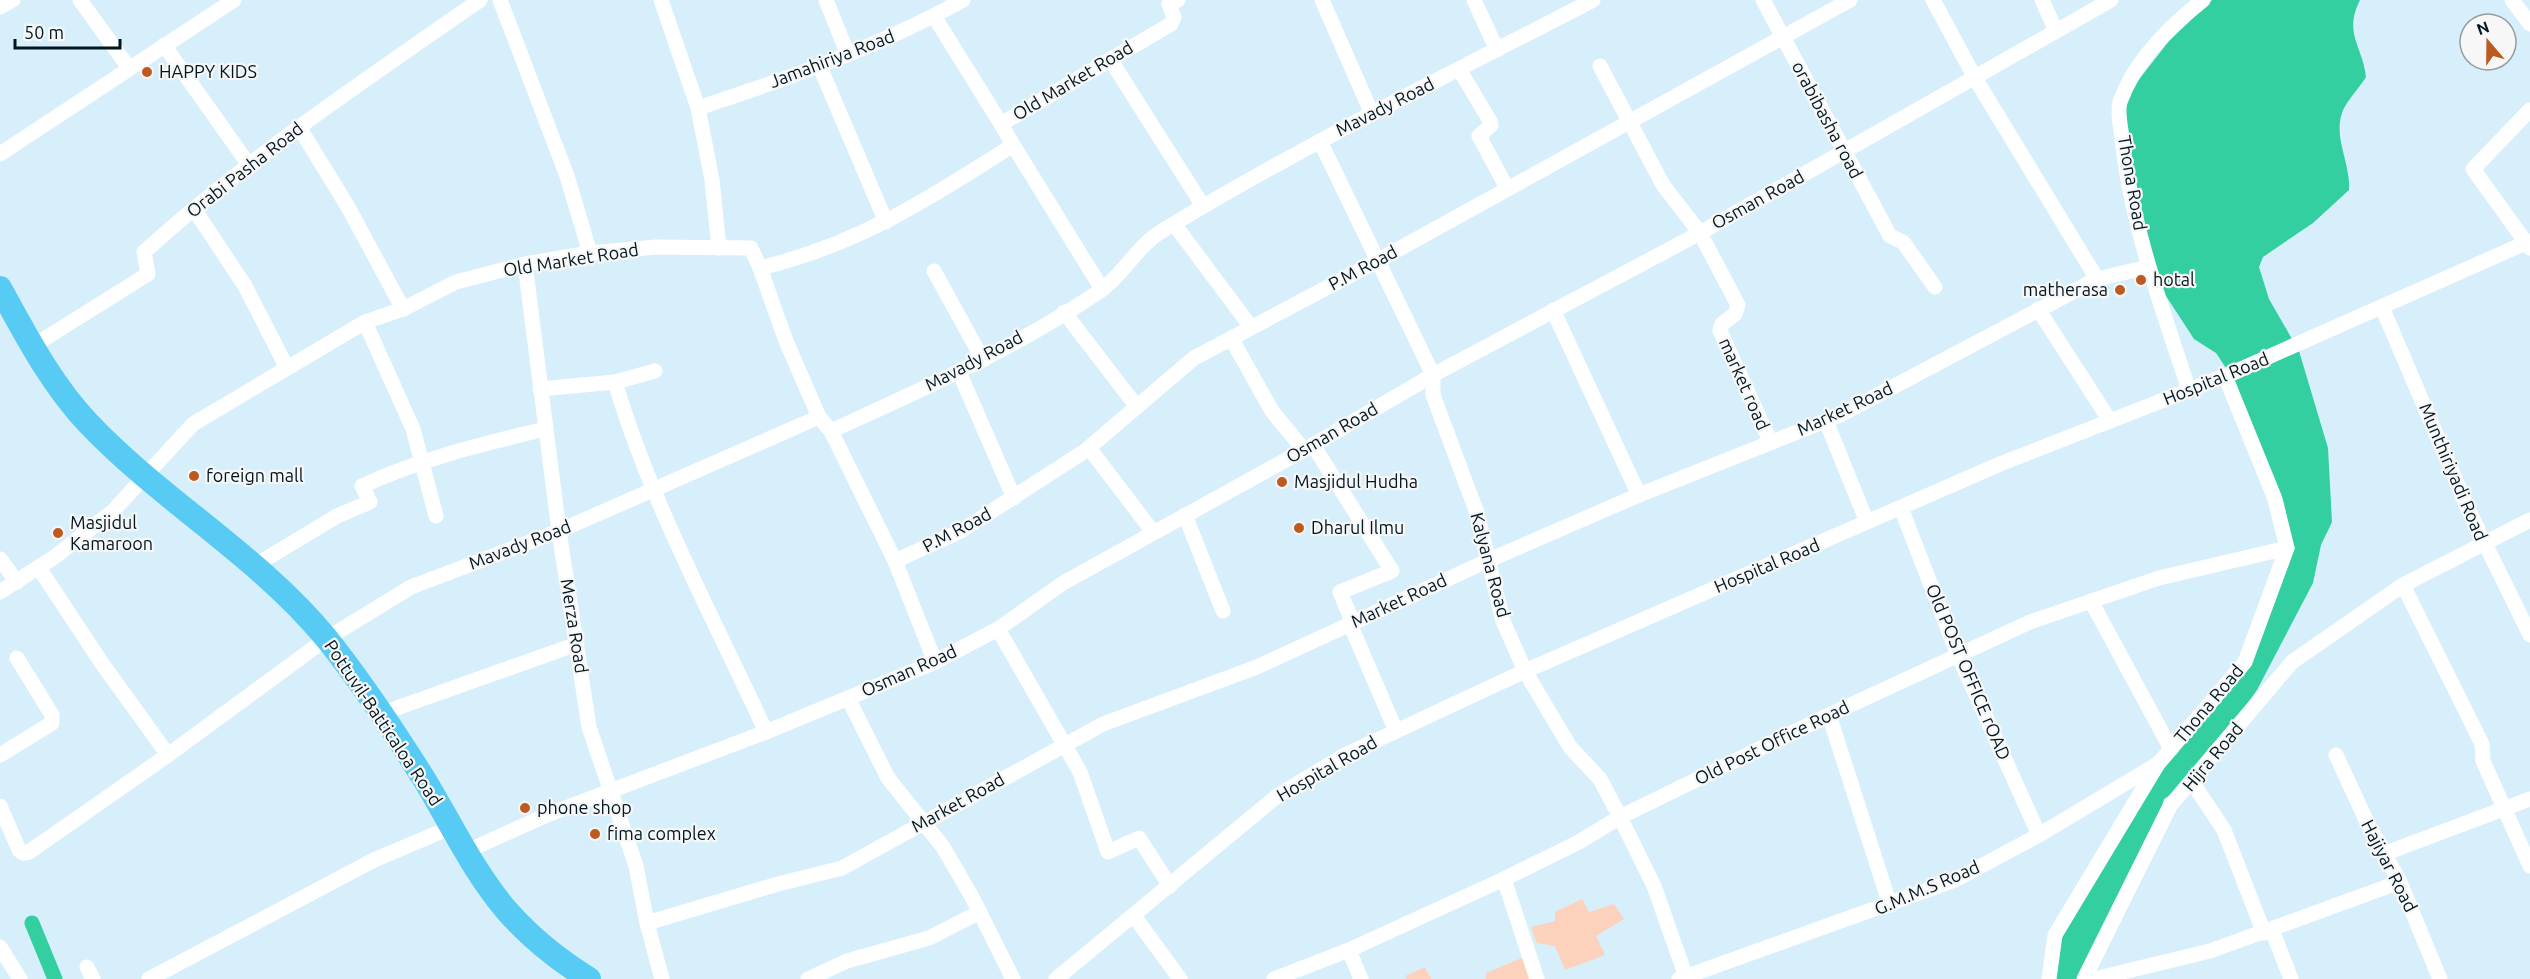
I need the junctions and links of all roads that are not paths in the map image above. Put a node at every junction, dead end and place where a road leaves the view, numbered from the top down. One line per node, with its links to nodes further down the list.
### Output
1 (13, 0): 20 (street)
2 (80, 0): 31 (street)
3 (234, 0): 25 (street)
4 (480, 0): 39 (street, Orabi Pasha Road)
5 (500, 0): 53 (street)
6 (661, 0): 34 (street)
7 (826, 0): 27 (street)
8 (963, 0): 21 (street, Jamahiriya Road)
9 (1323, 0): 36 (street)
10 (1474, 0): 26 (street)
11 (1593, 0): 26 (street, Mavady Road)
12 (1763, 0): 24 (street, orabibasha road)
13 (1850, 0): 24 (street, P.M Road)
14 (1933, 0): 33 (street)
15 (2042, 0): 23 (street)
16 (2111, 0): 23 (street, Osman Road)
17 (2202, 0): 56 (street, Thona Road)
18 (2512, 0): 22 (street)
19 (1172, 1): 28 (street, Old Market Road)
20 (0, 7)
21 (934, 16): 27 (street, Jamahiriya Road); 38 (street)
22 (2530, 24)
23 (2056, 31): 33 (street, Osman Road)
24 (1782, 35): 37 (street, P.M Road); 42 (street, orabibasha road)
25 (164, 45): 31 (street); 44 (street)
26 (1497, 50): 32 (street, Mavady Road)
27 (848, 55): 30 (street, Jamahiriya Road)
28 (1110, 59): 38 (street, Old Market Road); 46 (street)
29 (1600, 66): 37 (street)
30 (820, 67): 34 (street, Jamahiriya Road); 48 (street)
31 (129, 68): 43 (street)
32 (1459, 69): 36 (street, Mavady Road); 45 (street)
33 (1975, 78): 42 (street, Osman Road); 59 (street)
34 (698, 108): 52 (street)
35 (2530, 110): 51 (street)
36 (1372, 114): 40 (street, Mavady Road)
37 (1629, 123): 45 (street, P.M Road); 50 (street)
38 (1001, 124): 41 (street, Old Market Road)
39 (299, 127): 44 (street, Orabi Pasha Road); 64 (street)
40 (1320, 141): 46 (street, Mavady Road); 54 (street, Kalyana Road)
41 (1014, 145): 48 (street, Old Market Road); 62 (street)
42 (1844, 152): 50 (street, Osman Road); 60 (street, orabibasha road)
43 (0, 154)
44 (249, 165): 47 (street, Orabi Pasha Road)
45 (1507, 188): 54 (street, P.M Road)
46 (1203, 206): 49 (street, Mavady Road)
47 (194, 209): 71 (street, Orabi Pasha Road); 73 (street)
48 (886, 222): 57 (street, Old Market Road)
49 (1174, 224): 62 (street, Mavady Road); 69 (street)
50 (1700, 233): 66 (street, Osman Road); 87 (street, market road)
51 (2529, 244): 63 (street, Hospital Road)
52 (719, 248): 53 (street, Old Market Road); 57 (street, Old Market Road)
53 (590, 253): 55 (street, Old Market Road)
54 (1379, 260): 69 (street, P.M Road); 76 (street, Kalyana Road)
55 (525, 264): 64 (street, Old Market Road); 79 (street, Merza Road)
56 (2148, 267): 59 (street, Market Road); 80 (street, Thona Road)
57 (760, 268): 82 (street)
58 (934, 271): 72 (street)
59 (2097, 279): 65 (street, Market Road)
60 (1935, 287)
61 (0, 288): 71 (highway, Pottuvil-Batticaloa Road)
62 (1102, 290): 67 (street, Mavady Road)
63 (2382, 306): 77 (street, Hospital Road); 102 (street, Munthiriyadi Road)
64 (403, 309): 68 (street, Old Market Road)
65 (2038, 309): 83 (street, Market Road); 84 (street)
66 (1553, 310): 76 (street, Osman Road); 93 (street)
67 (1064, 312): 72 (street, Mavady Road); 81 (street)
68 (365, 322): 73 (street, Old Market Road); 90 (street)
69 (1251, 327): 70 (street, P.M Road)
70 (1231, 338): 81 (street, P.M Road); 88 (street)
71 (33, 346): 91 (highway, Pottuvil-Batticaloa Road)
72 (983, 360): 75 (street, Mavady Road)
73 (287, 368): 91 (street, Old Market Road)
74 (655, 371): 78 (street)
75 (959, 372): 86 (street, Mavady Road); 94 (street)
76 (1433, 375): 88 (street, Osman Road); 106 (street, Kalyana Road)
77 (2226, 376): 80 (street, Hospital Road); 103 (street)
78 (615, 382): 79 (street); 92 (street)
79 (540, 389): 85 (street, Merza Road)
80 (2189, 390): 84 (street, Hospital Road)
81 (1137, 406): 89 (street, P.M Road)
82 (819, 417): 86 (street); 92 (street, Mavady Road)
83 (1826, 421): 87 (street, Market Road); 99 (street)
84 (2110, 421): 95 (street, Hospital Road)
85 (545, 429): 90 (street); 100 (street, Merza Road)
86 (831, 431): 105 (street)
87 (1771, 443): 93 (street, Market Road)
88 (1309, 447): 96 (street, Osman Road); 114 (street)
89 (1089, 448): 94 (street, P.M Road); 101 (street)
90 (422, 462): 97 (street); 107 (street)
91 (145, 475): 107 (highway, Pottuvil-Batticaloa Road); 108 (street, Old Market Road)
92 (654, 489): 100 (street, Mavady Road); 127 (street)
93 (1639, 495): 106 (street, Market Road)
94 (1014, 498): 105 (street, P.M Road)
95 (1901, 508): 99 (street, Hospital Road); 119 (street, Old POST OFFICE rOAD)
96 (1185, 515): 101 (street, Osman Road); 113 (street)
97 (436, 516)
98 (2530, 520): 102 (street, Hijra Road)
99 (1867, 522): 122 (street, Hospital Road)
100 (559, 531): 117 (street, Mavady Road); 118 (street, Merza Road)
101 (1153, 532): 115 (street, Osman Road)
102 (2484, 542): 110 (street, Hijra Road); 116 (street, Munthiriyadi Road)
103 (2287, 548): 112 (street, Old Post Office Road); 129 (street, Thona Road)
104 (0, 559): 109 (street)
105 (895, 561): 121 (street)
106 (1487, 561): 114 (street, Market Road); 122 (street, Kalyana Road)
107 (254, 566): 117 (highway, Pottuvil-Batticaloa Road)
108 (39, 568): 109 (street, Old Market Road); 131 (street)
109 (17, 582): 111 (street, Old Market Road)
110 (2403, 585): 134 (street, Hijra Road); 138 (street)
111 (0, 592)
112 (2091, 601): 119 (street, Old Post Office Road); 129 (street)
113 (1223, 611)
114 (1352, 623): 126 (street); 128 (street, Market Road)
115 (998, 629): 121 (street, Osman Road); 128 (street)
116 (2530, 635)
117 (326, 639): 124 (highway, Pottuvil-Batticaloa Road); 131 (street, Mavady Road)
118 (577, 644): 124 (street); 135 (street, Merza Road)
119 (1958, 655): 125 (street, Old Post Office Road); 142 (street, Old POST OFFICE rOAD)
120 (17, 658): 130 (street)
121 (935, 662): 123 (street, Osman Road)
122 (1525, 671): 126 (street, Hospital Road); 139 (street, Kalyana Road)
123 (848, 698): 127 (street, Osman Road); 140 (street)
124 (380, 714): 141 (highway, Pottuvil-Batticaloa Road)
125 (1829, 715): 139 (street, Old Post Office Road); 149 (street)
126 (1396, 731): 148 (street, Hospital Road)
127 (766, 732): 135 (street, Osman Road)
128 (1063, 745): 140 (street, Market Road); 148 (street)
129 (2171, 749): 133 (street, Thona Road)
130 (0, 755)
131 (168, 755): 137 (street, Mavady Road)
132 (2336, 755): 144 (street, Hajiyar Road)
133 (2158, 764): 142 (street, G.M.M.S Road); 168 (street, Thona Road)
134 (2192, 782): 153 (street); 169 (street, Hijra Road)
135 (610, 793): 143 (street, Osman Road); 152 (street, Merza Road)
136 (2530, 799): 138 (street)
137 (0, 806)
138 (2504, 809): 144 (street); 145 (street)
139 (1620, 817): 146 (street, Old Post Office Road); 157 (street, Kalyana Road)
140 (924, 822): 150 (street); 152 (street, Market Road)
141 (452, 827): 143 (highway, Pottuvil-Batticaloa Road); 159 (street)
142 (2039, 835): 149 (street, G.M.M.S Road)
143 (467, 851): 156 (highway, Pottuvil-Batticaloa Road)
144 (2386, 853): 147 (street, Hajiyar Road)
145 (2530, 866)
146 (1504, 879): 155 (street, Old Post Office Road); 167 (street)
147 (2400, 882): 153 (street); 172 (street, Hajiyar Road)
148 (1170, 886): 151 (street, Hospital Road)
149 (1890, 905): 157 (street, G.M.M.S Road)
150 (980, 912): 161 (street); 162 (street)
151 (1134, 916): 163 (street, Hospital Road); 164 (street)
152 (647, 923): 160 (street, Merza Road)
153 (2268, 932): 170 (street); 171 (street)
154 (0, 948): 158 (street)
155 (1349, 950): 165 (street, Old Post Office Road); 166 (street)
156 (585, 978)
157 (1683, 978)
158 (20, 979)
159 (149, 979)
160 (662, 979)
161 (808, 979)
162 (1013, 979)
163 (1056, 979)
164 (1180, 979)
165 (1274, 979)
166 (1361, 979)
167 (1537, 979)
168 (2049, 979)
169 (2084, 979)
170 (2094, 979)
171 (2291, 979)
172 (2440, 979)

